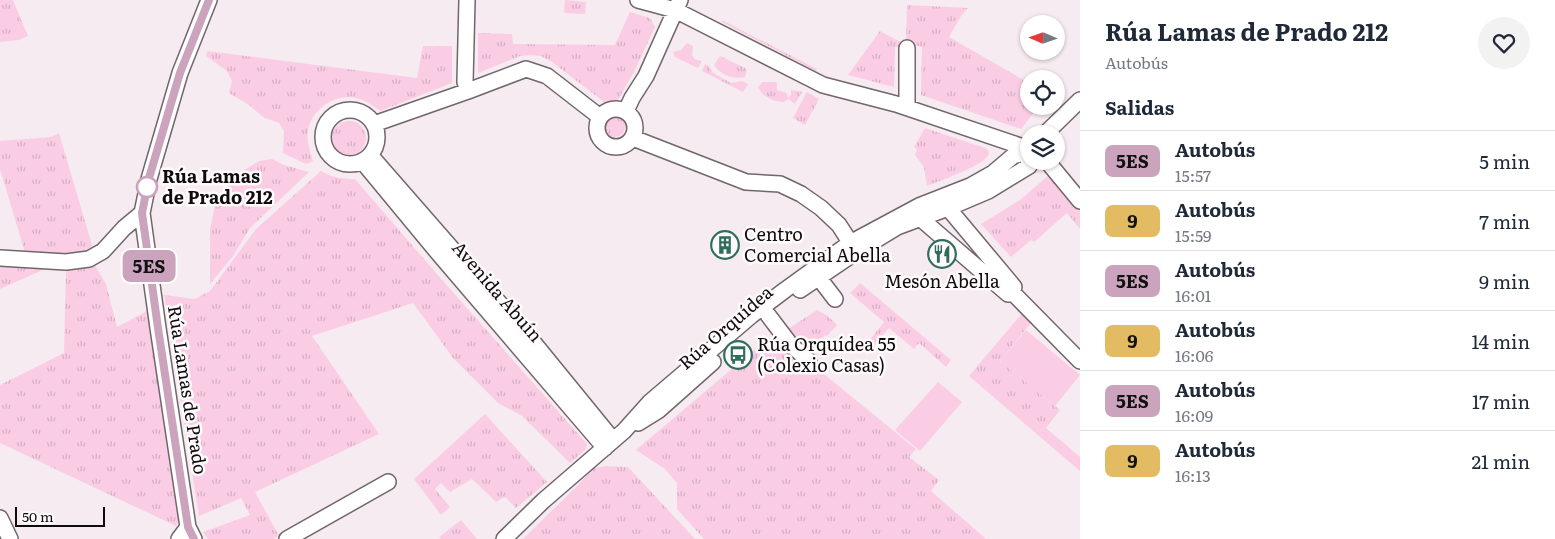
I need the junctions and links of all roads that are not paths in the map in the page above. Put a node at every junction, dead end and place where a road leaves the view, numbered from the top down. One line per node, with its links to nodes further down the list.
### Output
1 (209, 0): 21 (street, Rúa Lamas de Prado)
2 (467, 0): 6 (street)
3 (638, 0): 4 (street)
4 (678, 5): 8 (street); 9 (street)
5 (907, 48): 8 (street)
6 (468, 91): 10 (street); 11 (street)
7 (1080, 100): 12 (street)
8 (907, 107): 14 (street)
9 (626, 111): 10 (street); 13 (street)
10 (600, 117): 13 (street)
11 (374, 124): 16 (street); 16 (street)
12 (1054, 125)
13 (633, 138): 23 (street)
14 (1020, 147)
15 (1020, 153): 23 (street, Rúa Orquídea)
16 (366, 158): 31 (street, Avenida Abuín)
17 (1022, 170): 20 (street, Rúa Orquídea)
18 (1055, 170): 19 (street)
19 (1080, 201)
20 (948, 208): 22 (street, Rúa Orquídea); 26 (street)
21 (142, 213): 24 (street); 34 (street, Rúa Lamas de Prado)
22 (920, 218): 23 (street, Rúa Orquídea); 26 (street)
23 (853, 247): 25 (street, Rúa Orquídea); 31 (street, Rúa Orquídea)
24 (0, 258)
25 (819, 278): 27 (street); 28 (street, Rúa Orquídea)
26 (1011, 290): 30 (street)
27 (835, 299)
28 (768, 315): 29 (street); 31 (street, Rúa Orquídea)
29 (809, 361)
30 (1080, 361)
31 (614, 440): 38 (street, Rúa Orquídea)
32 (388, 482): 37 (street)
33 (0, 518): 35 (street)
34 (192, 533): 36 (street)
35 (10, 539)
36 (179, 539)
37 (287, 539)
38 (504, 539)

